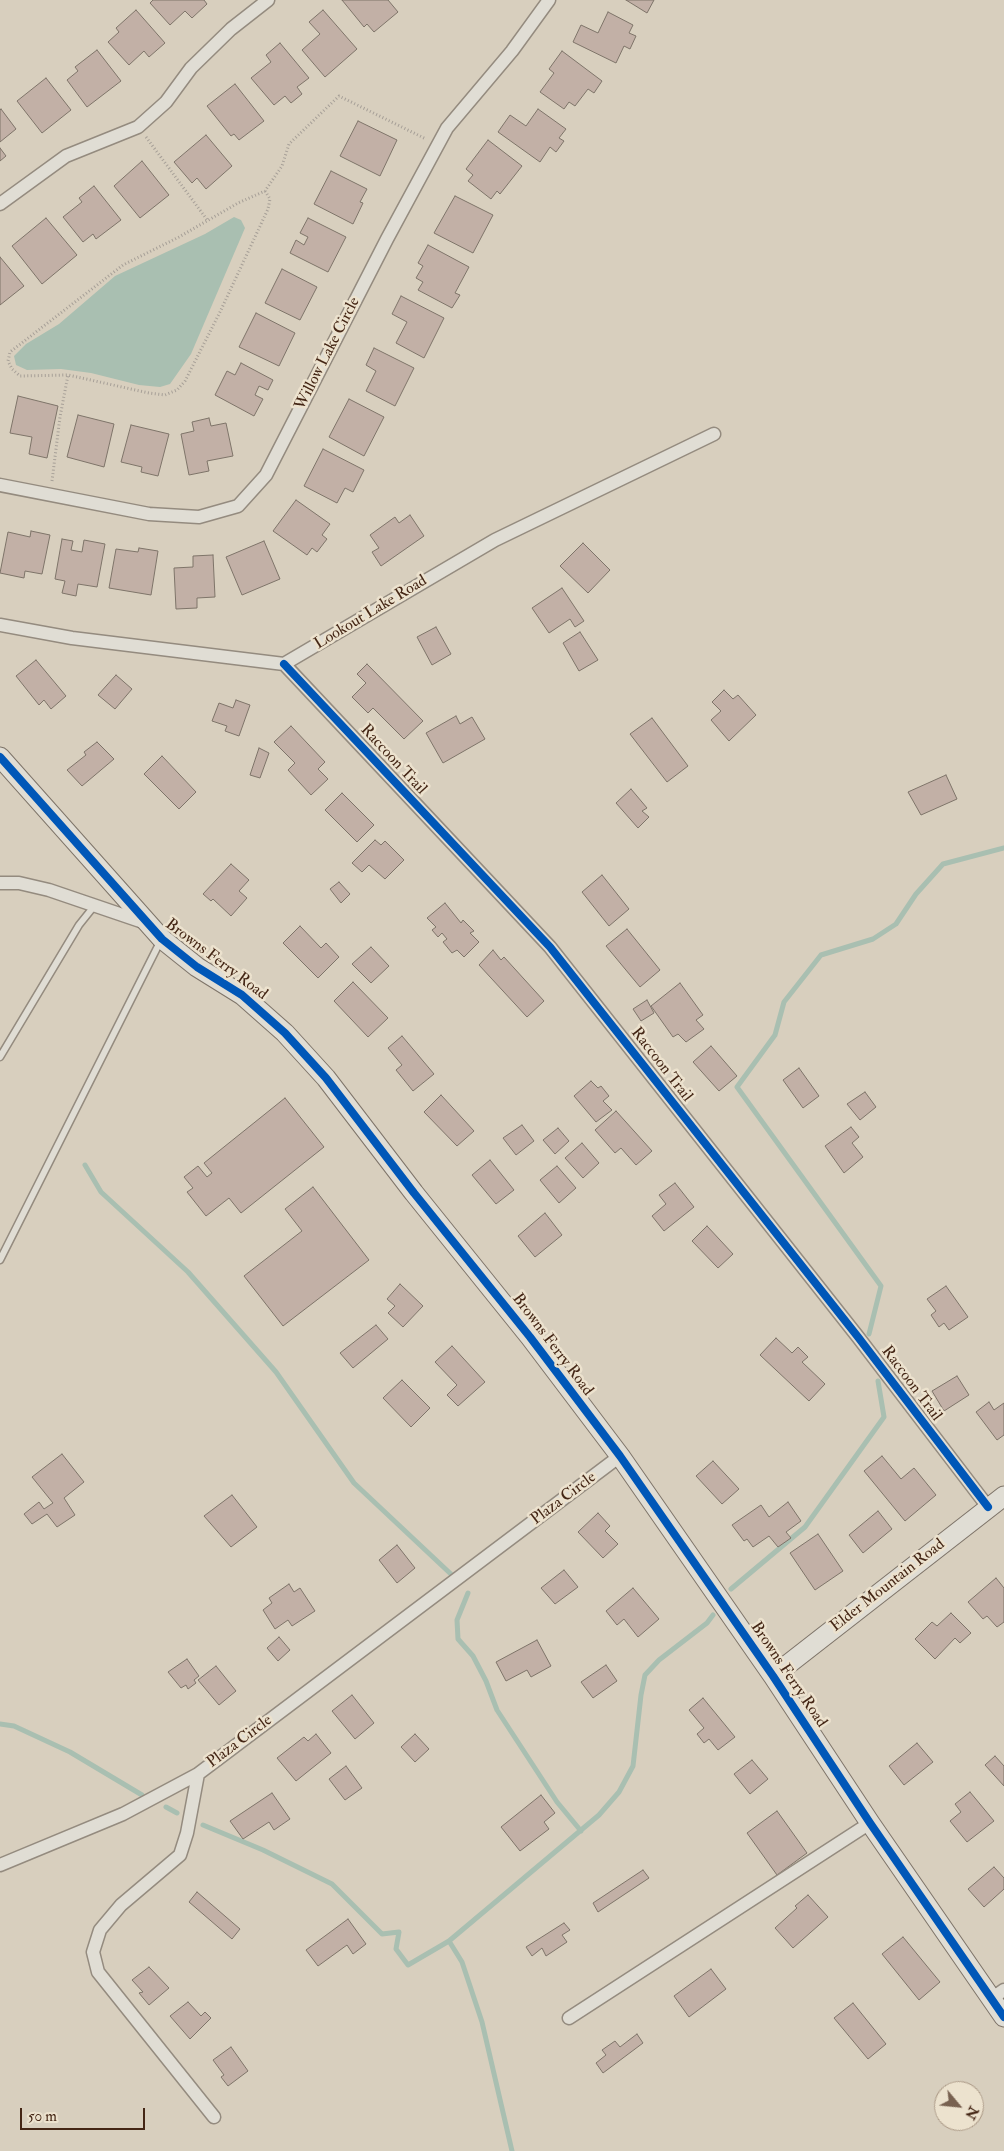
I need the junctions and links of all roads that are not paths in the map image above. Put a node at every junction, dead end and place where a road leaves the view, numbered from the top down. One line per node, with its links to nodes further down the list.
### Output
1 (268, 0): 3 (street)
2 (549, 0): 5 (street, Willow Lake Circle)
3 (0, 204)
4 (714, 434): 7 (street, Lookout Lake Road)
5 (0, 485)
6 (0, 625): 7 (street)
7 (284, 664): 17 (street, Raccoon Trail)
8 (0, 756): 11 (street, Browns Ferry Road)
9 (0, 884): 10 (street)
10 (95, 905): 11 (street); 13 (lane)
11 (147, 923): 12 (street, Browns Ferry Road)
12 (162, 939): 14 (lane); 15 (street, Browns Ferry Road)
13 (0, 1057)
14 (0, 1260)
15 (620, 1456): 18 (street, Browns Ferry Road); 19 (street, Plaza Circle)
16 (1004, 1496): 17 (street, Elder Mountain Road)
17 (988, 1508): 18 (street, Elder Mountain Road)
18 (773, 1676): 20 (street, Browns Ferry Road)
19 (198, 1774): 21 (street); 25 (street, Plaza Circle)
20 (870, 1824): 22 (street, Browns Ferry Road); 24 (street)
21 (0, 1865)
22 (998, 1994): 23 (street, Browns Ferry Road)
23 (1004, 2017)
24 (570, 2018)
25 (214, 2117)

